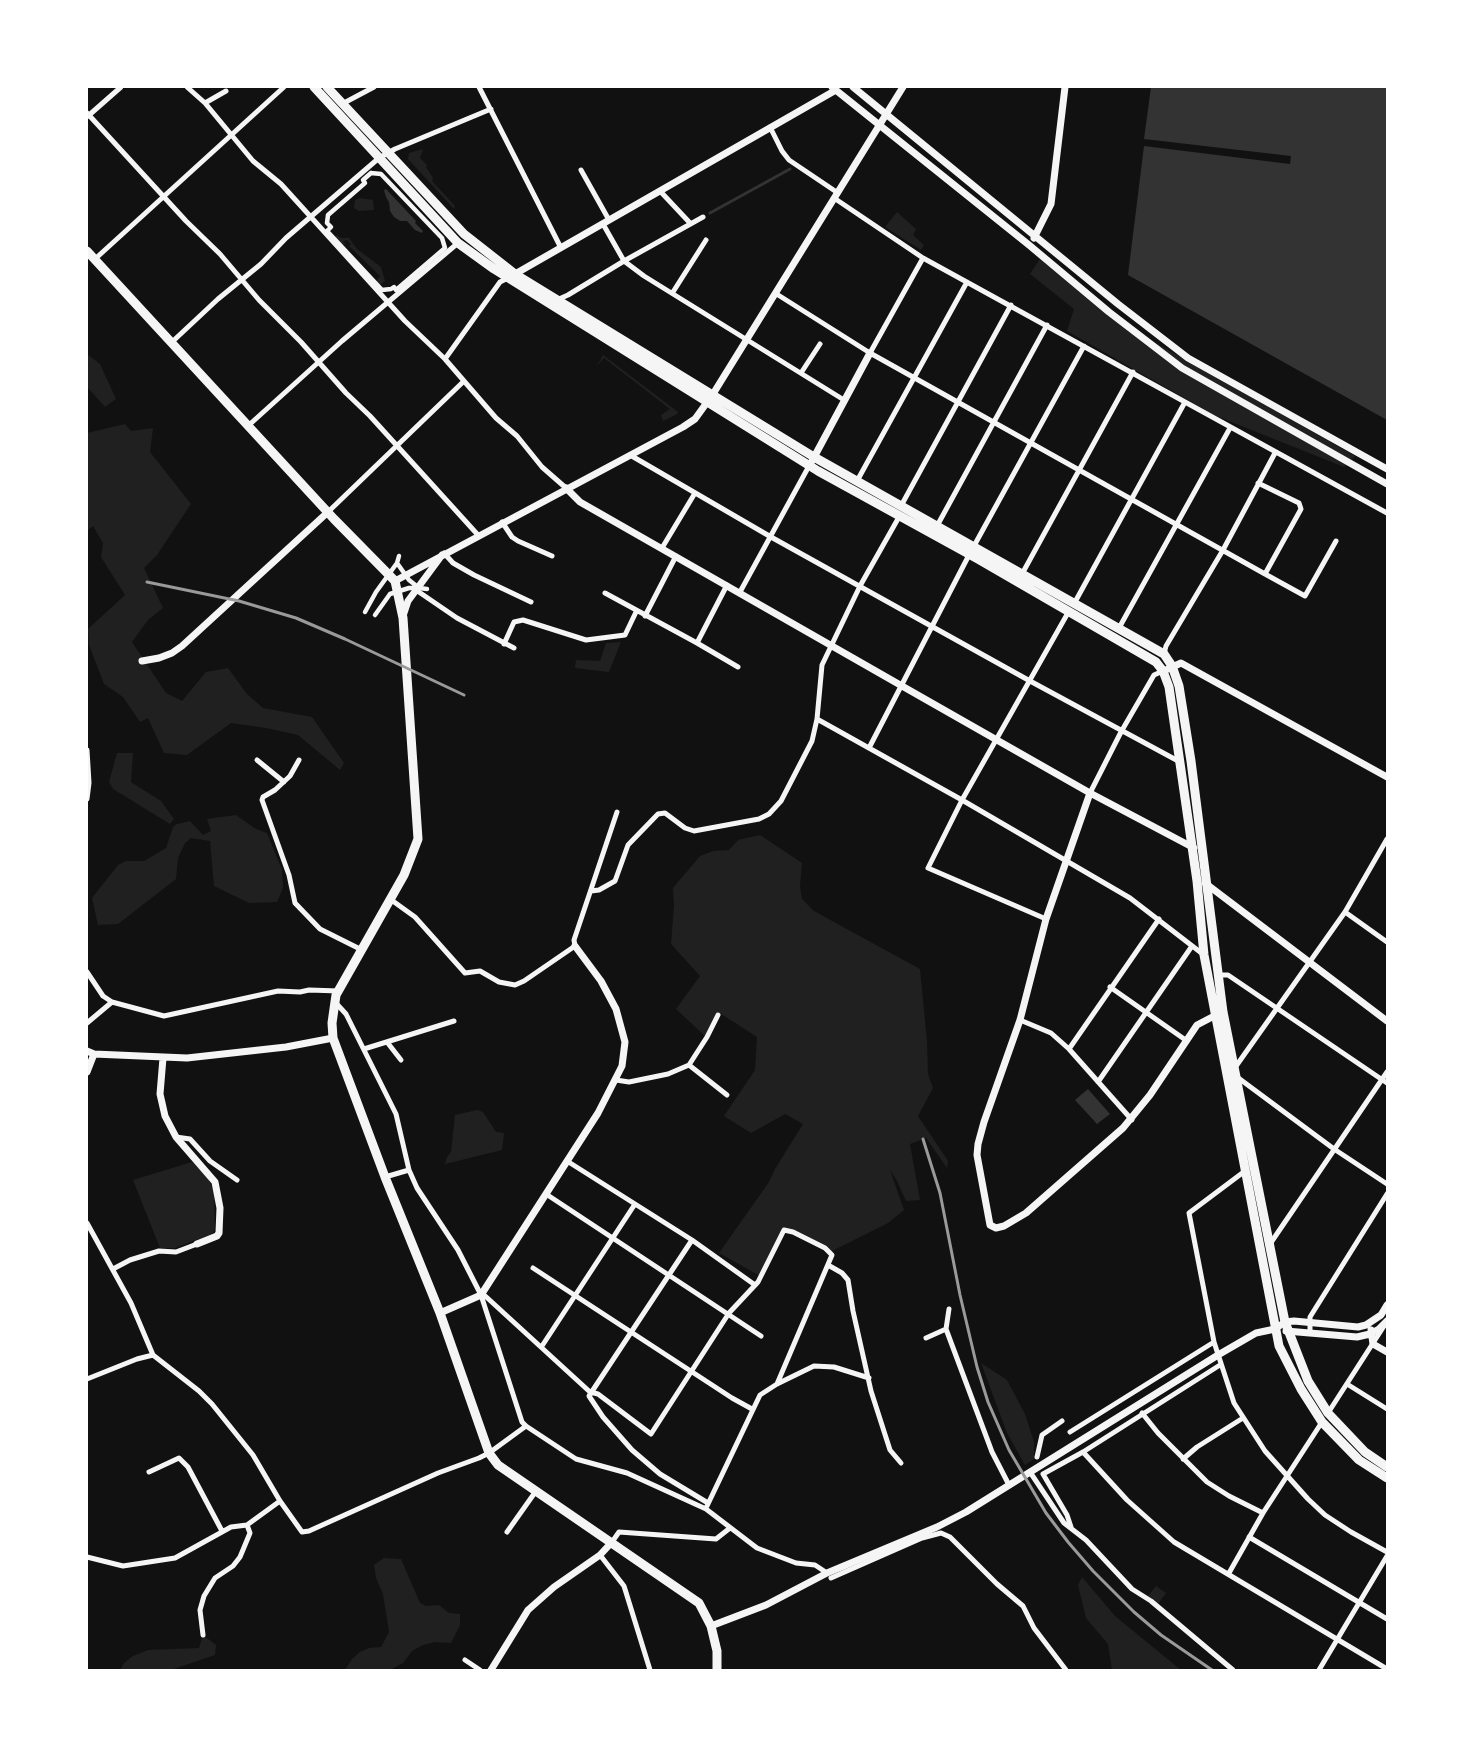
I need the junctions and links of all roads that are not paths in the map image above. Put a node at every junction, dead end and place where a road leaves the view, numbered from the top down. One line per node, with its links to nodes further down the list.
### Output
1 (120, 87): 17 (street)
2 (187, 87): 13 (street)
3 (284, 87): 20 (street)
4 (314, 87): 22 (main road)
5 (327, 87): 14 (main road)
6 (374, 87): 14 (street)
7 (479, 87): 15 (street)
8 (853, 87): 16 (street)
9 (903, 87): 16 (street)
10 (1065, 87): 32 (street)
11 (834, 89): 18 (street); 19 (street)
12 (226, 91): 13 (street)
13 (205, 103): 20 (street)
14 (342, 104): 21 (main road)
15 (491, 109): 21 (street); 36 (street)
16 (887, 113): 18 (street); 32 (street)
17 (88, 115): 27 (street)
18 (880, 125): 26 (street); 35 (street)
19 (771, 127): 25 (street); 26 (street)
20 (231, 134): 27 (street); 29 (street)
21 (388, 153): 22 (street); 41 (main road)
22 (379, 158): 29 (street); 34 (main road)
23 (581, 171): 30 (street)
24 (381, 174): 24 (street)
25 (660, 191): 30 (street); 31 (street)
26 (836, 196): 38 (street); 45 (street)
27 (165, 197): 39 (street); 42 (street)
28 (703, 217): 31 (street)
29 (310, 218): 42 (street); 47 (street)
30 (606, 222): 36 (street); 40 (street)
31 (690, 223): 40 (street)
32 (1035, 237): 35 (street); 73 (street)
33 (706, 240): 44 (street)
34 (458, 243): 41 (main road); 47 (street)
35 (1029, 245): 77 (street)
36 (561, 248): 41 (street)
37 (87, 250): 39 (main road)
38 (923, 258): 43 (street); 54 (street)
39 (95, 259): 51 (main road)
40 (624, 261): 44 (street); 46 (street)
41 (512, 276): 46 (main road); 55 (street); 61 (main road)
42 (242, 280): 51 (street); 56 (street)
43 (967, 282): 48 (street); 59 (street)
44 (673, 292): 50 (street)
45 (776, 293): 50 (street); 54 (street)
46 (559, 299): 61 (main road)
47 (389, 302): 55 (street); 56 (street)
48 (1011, 305): 49 (street); 64 (street)
49 (1047, 325): 53 (street); 65 (street)
50 (747, 339): 58 (street); 61 (street)
51 (172, 342): 66 (main road)
52 (820, 344): 58 (street)
53 (1084, 346): 57 (street); 68 (street)
54 (870, 353): 59 (street); 62 (street)
55 (445, 359): 60 (street)
56 (319, 363): 66 (street); 69 (street)
57 (1133, 372): 63 (street); 74 (street)
58 (801, 373): 62 (street)
59 (914, 378): 64 (street); 75 (street)
60 (464, 381): 69 (street); 78 (street)
61 (710, 399): 71 (street); 72 (main road)
62 (844, 400): 72 (street)
63 (1185, 402): 67 (street); 80 (street)
64 (957, 403): 65 (street); 81 (street)
65 (994, 423): 68 (street); 87 (street)
66 (249, 425): 82 (main road)
67 (1230, 428): 70 (street); 86 (street)
68 (1031, 443): 74 (street); 93 (street)
69 (396, 446): 82 (street); 88 (street)
70 (1275, 453): 76 (street); 83 (street)
71 (630, 455): 78 (street); 79 (street)
72 (812, 461): 75 (main road); 84 (main road); 89 (street)
73 (1387, 469)
74 (1080, 471): 80 (street); 97 (street)
75 (857, 481): 81 (main road)
76 (1258, 483): 92 (street); 98 (street)
77 (1387, 484)
78 (566, 488): 85 (street); 91 (street)
79 (695, 493): 89 (street); 91 (street)
80 (1131, 499): 86 (street); 109 (street)
81 (901, 506): 87 (main road)
82 (328, 512): 99 (main road); 122 (street)
83 (1387, 513)
84 (899, 517): 93 (main road); 102 (street)
85 (502, 522): 88 (street); 95 (street)
86 (1177, 525): 92 (street); 116 (street)
87 (937, 526): 93 (main road)
88 (478, 535): 94 (street)
89 (771, 537): 102 (street); 105 (street)
90 (1336, 541): 98 (street)
91 (662, 548): 96 (street)
92 (1223, 550): 98 (street); 121 (street)
93 (972, 551): 97 (main road); 109 (main road); 115 (street)
94 (444, 553): 99 (street); 103 (street); 108 (street)
95 (552, 556)
96 (676, 556): 100 (street); 113 (street)
97 (1022, 574): 109 (main road)
98 (1265, 574)
99 (395, 580): 114 (main road)
100 (727, 585): 105 (street); 117 (street)
101 (380, 586): 103 (street); 107 (street); 110 (street)
102 (860, 586): 115 (street); 119 (street)
103 (418, 589): 104 (street); 107 (street); 114 (street); 118 (street)
104 (427, 589)
105 (740, 592): 119 (street)
106 (605, 593): 111 (street)
107 (390, 594): 112 (street)
108 (531, 602)
109 (1072, 607): 116 (main road); 125 (main road); 126 (street)
110 (365, 612)
111 (636, 612): 113 (street); 118 (street)
112 (375, 615)
113 (645, 616): 117 (street)
114 (403, 618): 148 (main road)
115 (932, 626): 126 (street); 127 (street)
116 (1119, 628): 121 (main road)
117 (697, 643): 124 (street)
118 (504, 644): 120 (street)
119 (831, 645): 127 (street); 128 (street)
120 (514, 648)
121 (1164, 654): 123 (main road)
122 (142, 661)
123 (1172, 666): 125 (street); 136 (street); 144 (main road)
124 (738, 667)
125 (1163, 671): 129 (street); 135 (main road)
126 (1030, 681): 129 (street); 130 (street)
127 (902, 686): 130 (street); 131 (street)
128 (817, 719): 131 (street); 147 (street)
129 (1121, 732): 135 (street); 138 (street)
130 (996, 740): 138 (street); 140 (street)
131 (869, 748): 140 (street)
132 (87, 750): 139 (street)
133 (257, 760): 137 (street)
134 (298, 760): 137 (street)
135 (1180, 762): 143 (main road)
136 (1387, 777)
137 (284, 782): 155 (street)
138 (1090, 793): 143 (street); 145 (street)
139 (87, 799)
140 (962, 800): 145 (street); 150 (street)
141 (617, 812): 147 (street)
142 (1387, 838): 149 (street)
143 (1192, 848): 144 (street); 146 (main road)
144 (1202, 852): 146 (main road)
145 (1065, 861): 150 (street); 151 (street)
146 (1201, 882): 156 (main road); 157 (street); 159 (main road)
147 (591, 891): 153 (street)
148 (390, 899): 153 (street); 155 (main road)
149 (1346, 912): 152 (street); 157 (street)
150 (1046, 919): 168 (street)
151 (1158, 919): 154 (street); 160 (street)
152 (1387, 942)
153 (575, 946): 184 (street)
154 (1192, 946): 156 (street); 165 (street)
155 (362, 950): 161 (main road)
156 (1204, 955): 167 (main road)
157 (1309, 962): 164 (street); 170 (street)
158 (87, 972): 162 (street)
159 (1217, 975): 164 (street); 167 (main road)
160 (1110, 987): 165 (street); 175 (street)
161 (339, 991): 162 (street); 163 (main road)
162 (112, 1002): 171 (street)
163 (335, 1002): 172 (main road); 176 (street)
164 (1277, 1007): 183 (street); 186 (street)
165 (1146, 1012): 173 (street); 185 (street)
166 (718, 1014): 180 (street)
167 (1219, 1014): 173 (street); 183 (main road); 193 (main road)
168 (1020, 1020): 175 (street); 188 (street)
169 (454, 1021): 174 (street)
170 (1387, 1021)
171 (87, 1023)
172 (333, 1038): 178 (street); 194 (main road)
173 (1187, 1041): 188 (street)
174 (387, 1042): 176 (street); 179 (street)
175 (1070, 1048): 185 (street)
176 (364, 1049): 192 (street)
177 (90, 1053): 178 (street); 181 (street)
178 (163, 1058): 189 (street)
179 (401, 1060)
180 (688, 1065): 184 (street); 187 (street)
181 (87, 1072)
182 (1387, 1072): 186 (street)
183 (1235, 1073): 190 (street); 204 (main road)
184 (616, 1080): 191 (street)
185 (1098, 1082): 188 (street)
186 (1384, 1082): 190 (street)
187 (727, 1095)
188 (1132, 1120)
189 (176, 1137): 195 (street); 203 (street)
190 (1334, 1149): 196 (street); 204 (street)
191 (567, 1161): 197 (street); 199 (street)
192 (409, 1170): 194 (street); 210 (street)
193 (1245, 1171): 222 (main road); 228 (street)
194 (385, 1177): 214 (main road)
195 (237, 1180)
196 (1387, 1184)
197 (546, 1194): 201 (street); 210 (street)
198 (1387, 1194): 216 (street)
199 (635, 1204): 201 (street); 202 (street)
200 (87, 1223): 207 (street)
201 (612, 1238): 208 (street); 211 (street)
202 (692, 1240): 208 (street); 209 (street)
203 (197, 1244): 207 (street)
204 (1269, 1245): 220 (main road)
205 (828, 1264): 209 (street); 236 (street); 238 (street)
206 (533, 1268): 211 (street)
207 (113, 1269): 232 (street)
208 (668, 1275): 215 (street); 223 (street)
209 (755, 1285): 215 (street)
210 (482, 1294): 214 (street); 230 (street); 248 (street)
211 (575, 1295): 223 (street); 230 (street)
212 (1387, 1305): 217 (street)
213 (949, 1309): 221 (street)
214 (440, 1313): 251 (main road)
215 (729, 1314): 226 (street); 235 (street)
216 (1310, 1322): 219 (street); 220 (street); 224 (street)
217 (1373, 1322): 219 (street); 225 (street)
218 (1387, 1322): 225 (street); 229 (street)
219 (1340, 1325): 225 (street)
220 (1287, 1327): 222 (street); 224 (street); 244 (main road)
221 (946, 1329): 227 (street); 260 (street)
222 (1275, 1329): 233 (street); 247 (main road)
223 (631, 1331): 235 (street); 240 (street)
224 (1310, 1331): 225 (street)
225 (1370, 1334): 229 (street)
226 (761, 1336)
227 (926, 1338)
228 (1214, 1342): 233 (street); 249 (street)
229 (1373, 1344): 231 (street); 239 (street)
230 (542, 1346): 240 (street)
231 (1387, 1352)
232 (153, 1355): 237 (street); 262 (street)
233 (1218, 1355): 234 (street); 257 (street)
234 (1221, 1365): 243 (street); 245 (street)
235 (692, 1371): 240 (street); 241 (street)
236 (869, 1378): 238 (street); 254 (street)
237 (87, 1379)
238 (777, 1384): 241 (street)
239 (1347, 1384): 242 (street); 244 (street)
240 (590, 1392): 263 (street)
241 (752, 1409): 263 (street)
242 (1387, 1409)
243 (1142, 1413): 250 (street); 253 (street)
244 (1328, 1413): 255 (main road)
245 (1243, 1419): 253 (street); 258 (street)
246 (1062, 1421): 252 (street)
247 (1322, 1422): 258 (street); 259 (main road)
248 (526, 1426): 251 (street); 263 (street)
249 (1070, 1432)
250 (1083, 1452): 267 (street); 275 (street)
251 (489, 1453): 261 (main road); 262 (street)
252 (1037, 1457)
253 (1183, 1460): 264 (street)
254 (901, 1463)
255 (1387, 1467)
256 (149, 1472): 268 (street)
257 (1030, 1472): 260 (street); 267 (street)
258 (1287, 1476): 264 (street); 272 (street)
259 (1387, 1478)
260 (1009, 1485): 276 (street)
261 (536, 1491): 269 (street); 271 (main road)
262 (280, 1501): 265 (street)
263 (707, 1506): 266 (street)
264 (1263, 1513): 270 (street)
265 (247, 1525): 268 (street); 280 (street)
266 (729, 1528): 271 (street); 276 (street)
267 (1071, 1529): 289 (street)
268 (222, 1531): 274 (street)
269 (507, 1532)
270 (1249, 1538): 275 (street); 277 (street)
271 (612, 1542): 273 (street); 279 (main road)
272 (1387, 1554): 277 (street)
273 (600, 1555): 285 (street); 286 (street)
274 (87, 1557)
275 (1229, 1573): 281 (street)
276 (829, 1576): 279 (street); 288 (street)
277 (1359, 1602): 278 (street); 281 (street)
278 (1387, 1619)
279 (711, 1626): 287 (main road)
280 (203, 1635)
281 (1338, 1638): 283 (street); 290 (street)
282 (465, 1660): 284 (street)
283 (1387, 1669)
284 (480, 1670)
285 (491, 1670)
286 (650, 1670)
287 (717, 1670)
288 (1066, 1670)
289 (1233, 1670)
290 (1319, 1670)

